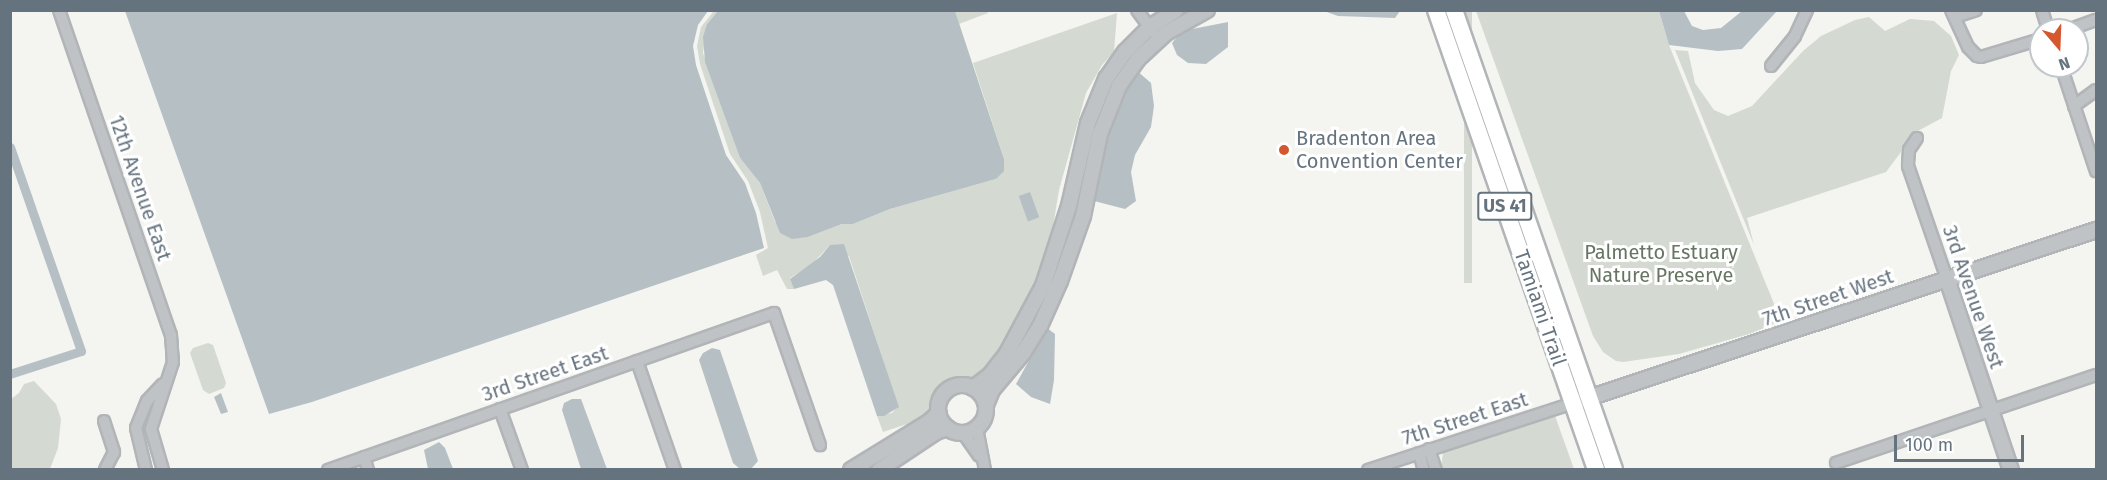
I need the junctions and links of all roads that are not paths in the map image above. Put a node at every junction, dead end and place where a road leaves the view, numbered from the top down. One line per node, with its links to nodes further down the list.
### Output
1 (59, 10): 25 (street, 12th Avenue East)
2 (1137, 10): 10 (street)
3 (1176, 10): 10 (street)
4 (1207, 10): 11 (street)
5 (1436, 10): 28 (highway, Tamiami Trail / US 41)
6 (1454, 10): 27 (highway, Tamiami Trail / US 41)
7 (1808, 10): 13 (street)
8 (1976, 10): 9 (street)
9 (1953, 14): 12 (street)
10 (1150, 27): 11 (street); 19 (street)
11 (1158, 40): 20 (street)
12 (2029, 43)
13 (1770, 66)
14 (2065, 78): 16 (street)
15 (2097, 90): 16 (street)
16 (2074, 106): 18 (street)
17 (1917, 138): 22 (street, 3rd Avenue West)
18 (2097, 171)
19 (1069, 206): 20 (street); 26 (street)
20 (1083, 216): 29 (street)
21 (2097, 230): 22 (street, 7th Street West)
22 (1947, 279): 27 (street, 7th Street West); 31 (street, 3rd Avenue West)
23 (638, 361): 30 (street, 3rd Street East); 37 (street, 3rd Street East); 48 (street)
24 (2097, 375): 31 (street)
25 (166, 379): 43 (street, 12th Avenue East); 44 (street, 12th Avenue East)
26 (973, 388): 29 (street); 32 (street)
27 (1589, 397): 28 (street, 7th Street West); 55 (highway, Tamiami Trail / US 41)
28 (1573, 403): 38 (street, 7th Street East); 54 (highway, Tamiami Trail / US 41)
29 (986, 405): 35 (street)
30 (500, 409): 39 (street, 3rd Street East); 47 (street)
31 (1991, 410): 40 (street); 56 (street, 3rd Avenue West)
32 (939, 413): 34 (street); 49 (street)
33 (104, 422): 42 (street)
34 (947, 428): 36 (street); 50 (street)
35 (977, 428): 36 (street); 41 (street)
36 (963, 433): 41 (street)
37 (820, 445)
38 (1424, 451): 51 (street, 7th Street East); 52 (street); 53 (street)
39 (364, 457): 45 (street, 3rd Street East); 46 (street)
40 (1836, 462)
41 (983, 464)
42 (105, 470)
43 (146, 470)
44 (163, 470)
45 (327, 470)
46 (368, 470)
47 (522, 470)
48 (675, 470)
49 (850, 470)
50 (879, 470)
51 (1368, 470)
52 (1425, 470)
53 (1436, 470)
54 (1596, 470)
55 (1614, 470)
56 (2011, 470)

